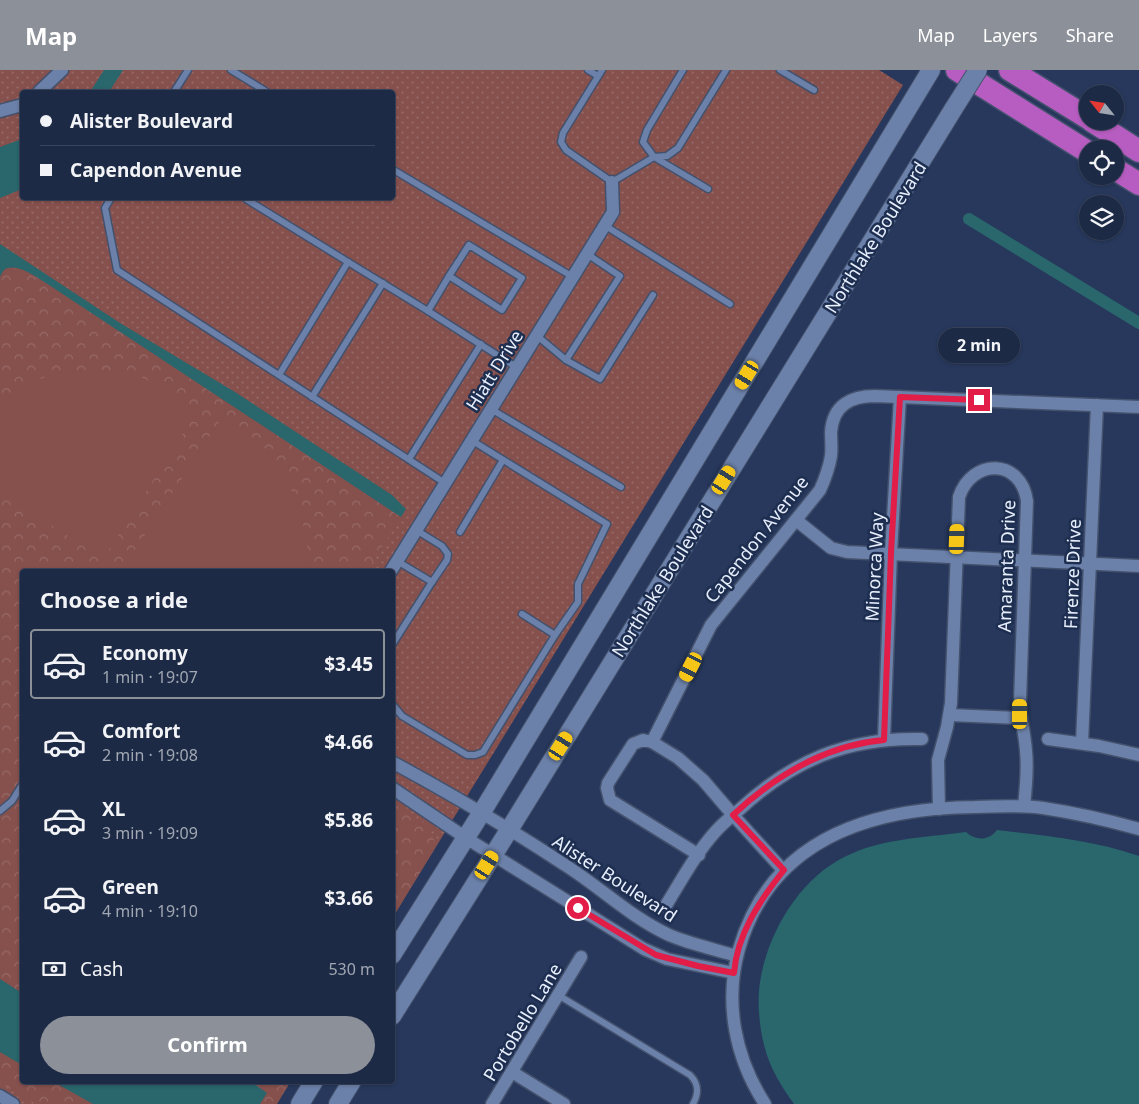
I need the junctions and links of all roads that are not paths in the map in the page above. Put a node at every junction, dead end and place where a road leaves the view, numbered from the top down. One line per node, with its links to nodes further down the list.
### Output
1 (62, 70): 14 (street)
2 (188, 70): 15 (lane)
3 (231, 70): 16 (lane)
4 (588, 70): 13 (lane)
5 (602, 70): 13 (lane)
6 (683, 70): 24 (lane)
7 (726, 70): 24 (lane)
8 (780, 70): 17 (lane)
9 (932, 70): 84 (main road, Northlake Boulevard)
10 (957, 70): 22 (highway)
11 (978, 70): 87 (main road, Northlake Boulevard, bridge)
12 (1010, 70): 20 (highway)
13 (598, 76): 27 (lane)
14 (41, 90)
15 (175, 90)
16 (264, 90)
17 (814, 90)
18 (20, 106): 19 (street)
19 (0, 111)
20 (1079, 112)
21 (1106, 130): 23 (highway)
22 (1079, 146)
23 (1139, 149)
24 (654, 157): 27 (lane); 29 (lane)
25 (395, 171): 36 (lane)
26 (1124, 175): 28 (highway)
27 (612, 182): 32 (street, Hiatt Drive)
28 (1139, 184)
29 (708, 189)
30 (110, 200): 45 (lane)
31 (248, 200): 34 (lane)
32 (604, 225): 33 (street, Hiatt Drive); 39 (lane)
33 (586, 254): 36 (street, Hiatt Drive); 43 (lane)
34 (348, 262): 37 (lane); 45 (lane)
35 (449, 276): 35 (lane); 40 (lane)
36 (573, 277): 41 (street, Hiatt Drive)
37 (383, 283): 40 (lane); 46 (lane)
38 (653, 295): 43 (lane)
39 (730, 304)
40 (428, 311): 42 (lane)
41 (536, 336): 43 (lane); 44 (street, Hiatt Drive)
42 (481, 344): 44 (lane); 52 (lane)
43 (566, 360)
44 (516, 367): 50 (street, Hiatt Drive)
45 (279, 375): 46 (lane)
46 (312, 396): 52 (lane)
47 (900, 397): 48 (street, Capendon Avenue); 56 (street, Capendon Avenue); 59 (street, Minorca Way)
48 (1097, 405): 49 (street, Capendon Avenue); 62 (street, Firenze Drive)
49 (1139, 407)
50 (491, 409): 51 (street, Hiatt Drive); 55 (lane)
51 (471, 440): 53 (lane); 54 (street, Hiatt Drive)
52 (409, 459): 54 (lane)
53 (503, 460): 58 (lane); 67 (lane)
54 (445, 483): 57 (street, Hiatt Drive)
55 (621, 487)
56 (796, 520): 59 (street); 75 (street, Capendon Avenue)
57 (416, 530): 63 (street, Hiatt Drive); 65 (lane)
58 (460, 532)
59 (891, 553): 60 (street); 74 (street, Minorca Way)
60 (956, 556): 61 (street); 61 (street, Amaranta Drive); 70 (street, Amaranta Drive)
61 (1025, 559): 62 (street); 71 (street, Amaranta Drive)
62 (1089, 564): 64 (street); 76 (street, Firenze Drive)
63 (394, 566): 65 (lane)
64 (1139, 566)
65 (432, 582): 68 (lane)
66 (522, 614): 67 (lane)
67 (555, 635): 69 (lane)
68 (395, 640)
69 (395, 708)
70 (950, 716): 71 (street); 82 (street, Amaranta Drive)
71 (1020, 718): 81 (street, Amaranta Drive)
72 (922, 739): 74 (street)
73 (1048, 739): 76 (street)
74 (884, 740): 85 (street)
75 (652, 742): 85 (street); 90 (street)
76 (1082, 743): 77 (street)
77 (1139, 755)
78 (395, 764): 84 (street)
79 (20, 787): 83 (lane)
80 (395, 790): 88 (street)
81 (1024, 806): 82 (street); 86 (street)
82 (939, 809): 91 (street)
83 (0, 811)
84 (482, 812): 87 (street, Alister Boulevard); 88 (main road, Northlake Boulevard)
85 (733, 815): 90 (street); 91 (street)
86 (1139, 829)
87 (509, 830): 89 (main road, Northlake Boulevard); 95 (street, Alister Boulevard)
88 (466, 838): 89 (street); 93 (main road, Northlake Boulevard)
89 (494, 854): 95 (street); 97 (main road, Northlake Boulevard)
90 (698, 855): 92 (street)
91 (784, 870): 95 (street)
92 (665, 907)
93 (395, 950)
94 (581, 958): 96 (street, Portobello Lane)
95 (735, 964): 108 (street)
96 (558, 995): 98 (street, Portobello Lane); 107 (lane)
97 (395, 1011)
98 (512, 1072): 105 (street, Portobello Lane); 106 (street)
99 (312, 1084): 103 (main road)
100 (350, 1084): 104 (main road)
101 (0, 1096): 102 (street)
102 (13, 1104)
103 (300, 1104)
104 (338, 1104)
105 (492, 1104)
106 (564, 1104)
107 (693, 1104)
108 (765, 1104)

